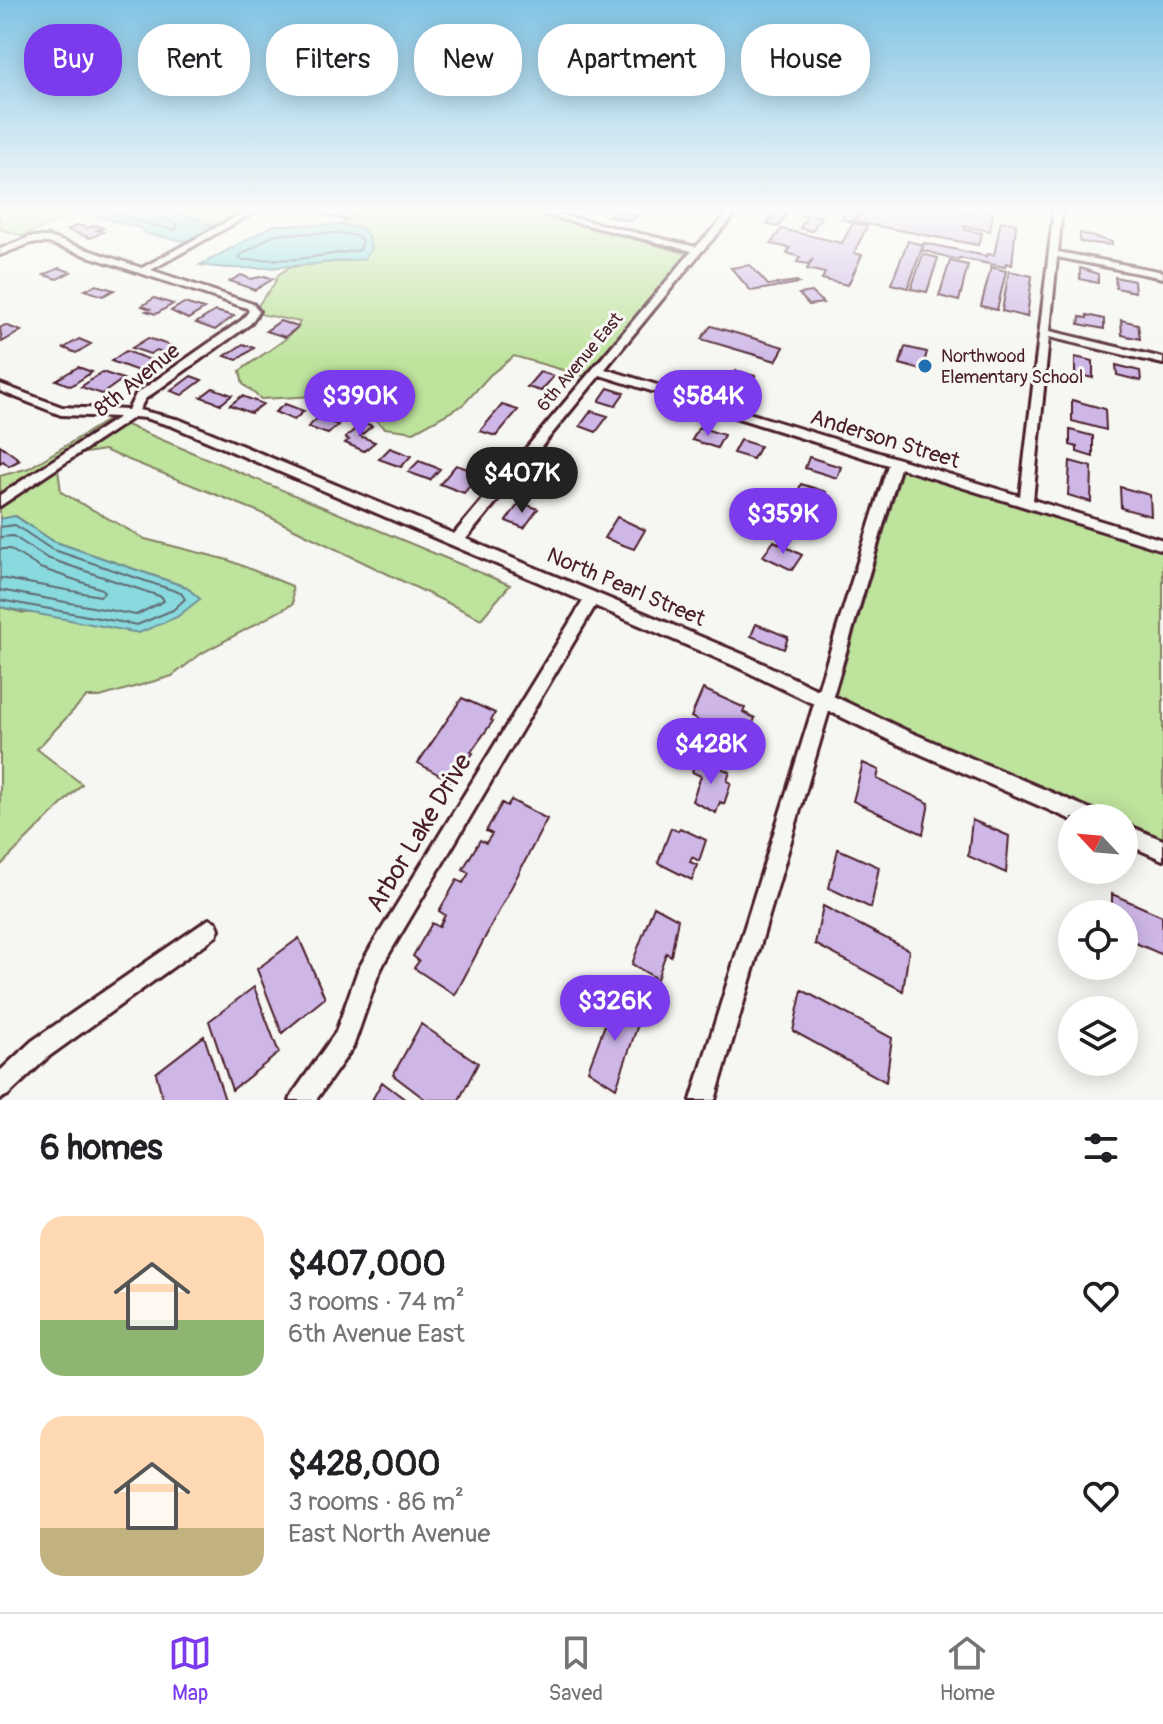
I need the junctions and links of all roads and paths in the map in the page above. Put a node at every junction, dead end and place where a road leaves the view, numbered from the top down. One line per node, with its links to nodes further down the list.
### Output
1 (111, 260): 6 (street)
2 (162, 260): 6 (street)
3 (689, 260): 10 (street, 6th Avenue East)
4 (1053, 260): 8 (street)
5 (1087, 260): 7 (street)
6 (143, 271): 12 (street, 8th Avenue)
7 (1163, 275)
8 (1046, 333): 9 (street); 15 (street)
9 (1163, 361)
10 (596, 370): 13 (street, Anderson Street); 16 (street, 6th Avenue East)
11 (0, 387): 12 (street, North Pearl Street)
12 (131, 414): 14 (street, 8th Avenue); 16 (street, North Pearl Street)
13 (895, 463): 15 (street, Anderson Street); 19 (street)
14 (0, 501)
15 (1026, 503): 17 (street, Anderson Street)
16 (456, 541): 18 (street, North Pearl Street)
17 (1163, 545)
18 (592, 599): 19 (street, North Pearl Street); 25 (street, Arbor Lake Drive)
19 (823, 701): 20 (street, North Pearl Street); 26 (street)
20 (1058, 805)
21 (1138, 839): 22 (street)
22 (1163, 850)
23 (209, 929): 24 (street)
24 (0, 1087)
25 (302, 1100)
26 (703, 1100)

